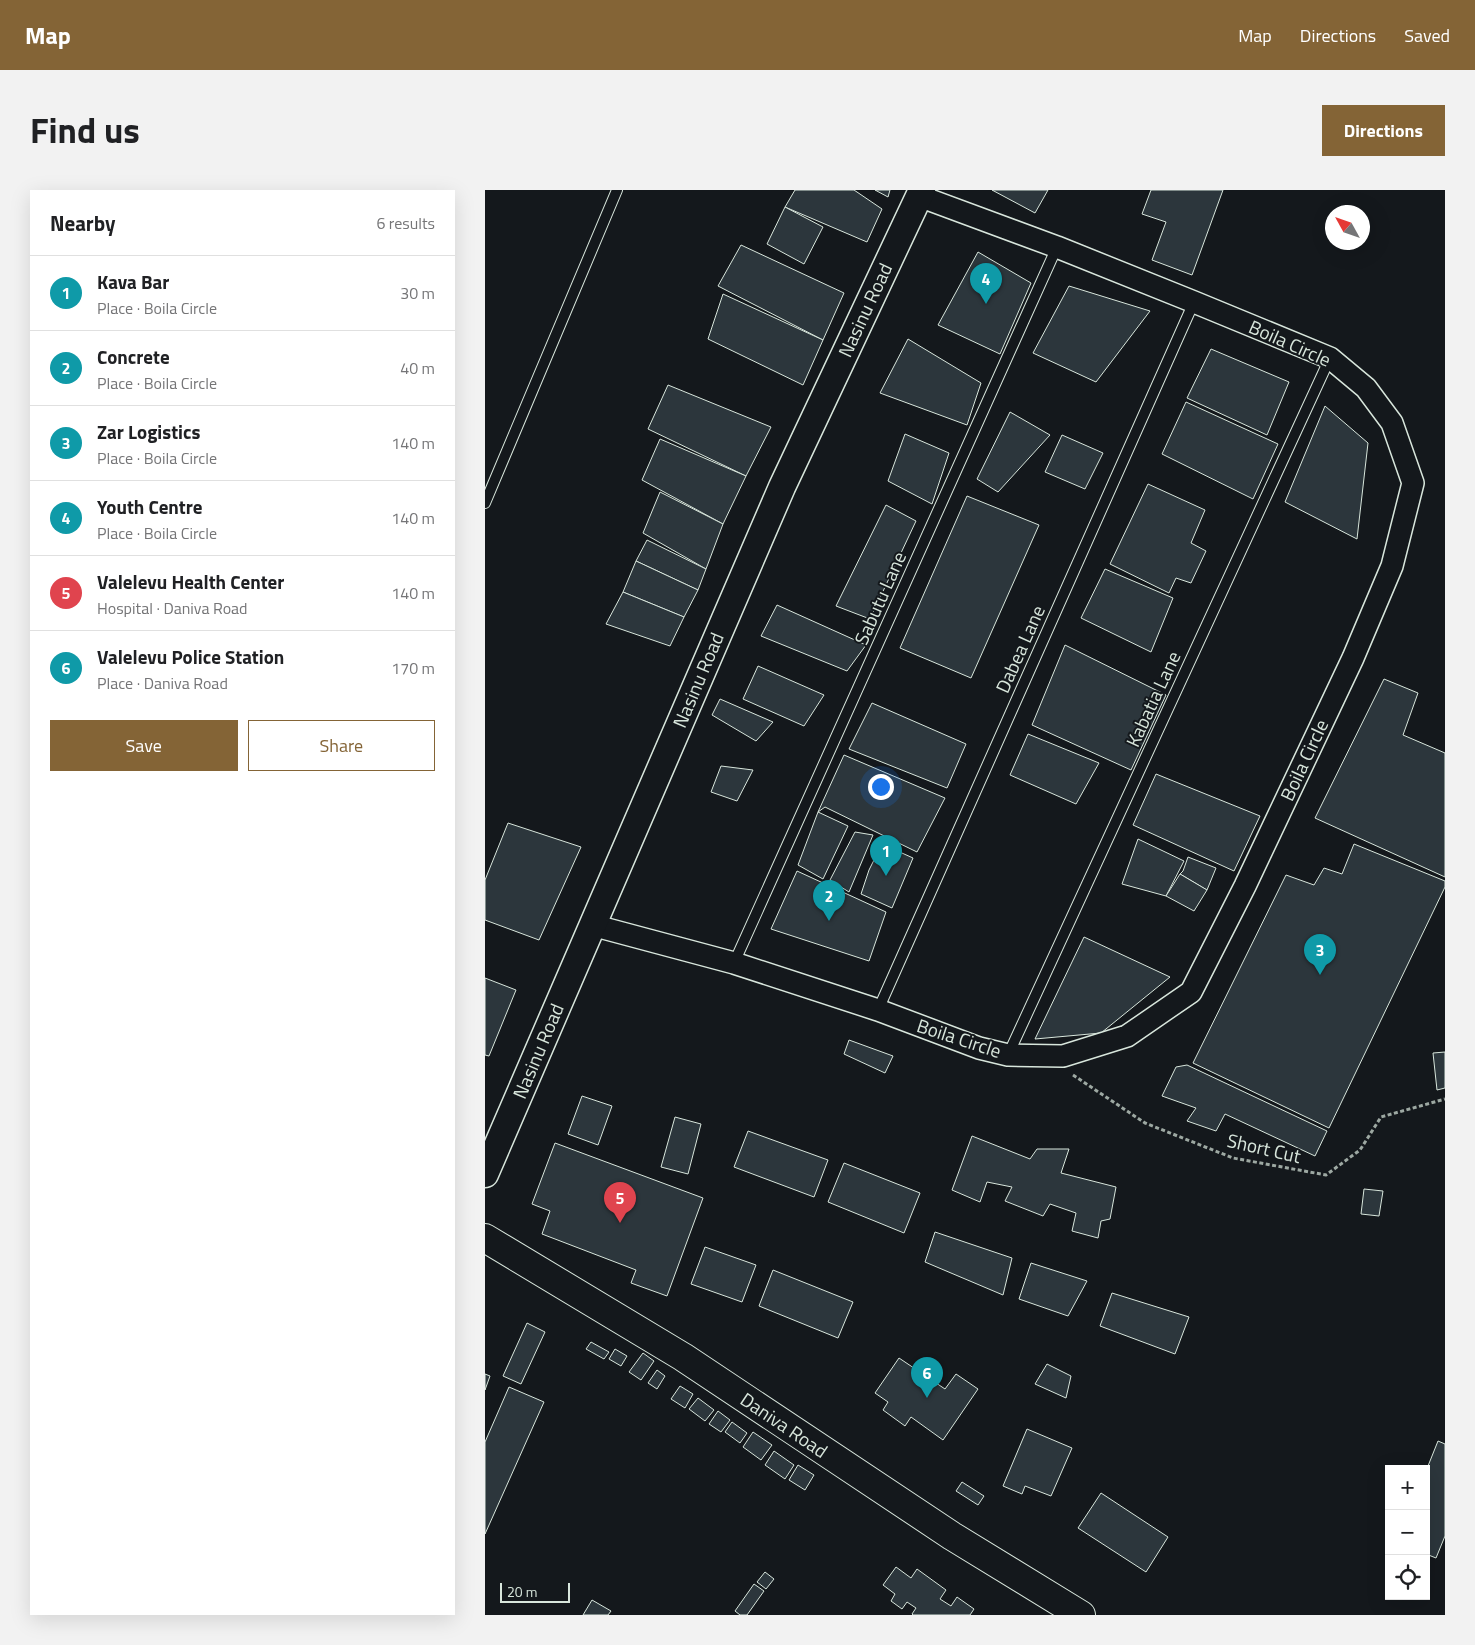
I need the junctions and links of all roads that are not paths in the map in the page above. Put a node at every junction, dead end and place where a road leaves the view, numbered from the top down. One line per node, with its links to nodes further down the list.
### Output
1 (617, 190): 6 (lane)
2 (920, 193): 3 (street, Boila Circle); 7 (street, Nasinu Road)
3 (1057, 247): 4 (street, Boila Circle); 8 (lane, Sabutu Lane)
4 (1194, 302): 5 (street, Boila Circle); 9 (lane, Dabea Lane)
5 (1330, 358): 10 (lane, Kabatia Lane); 10 (street, Boila Circle)
6 (485, 503)
7 (592, 925): 8 (street, Boila Circle); 11 (street, Nasinu Road)
8 (733, 963): 9 (street, Boila Circle)
9 (878, 1010): 10 (street, Boila Circle)
10 (1008, 1055)
11 (485, 1174)
12 (485, 1238): 13 (main road, Daniva Road)
13 (1081, 1615)

